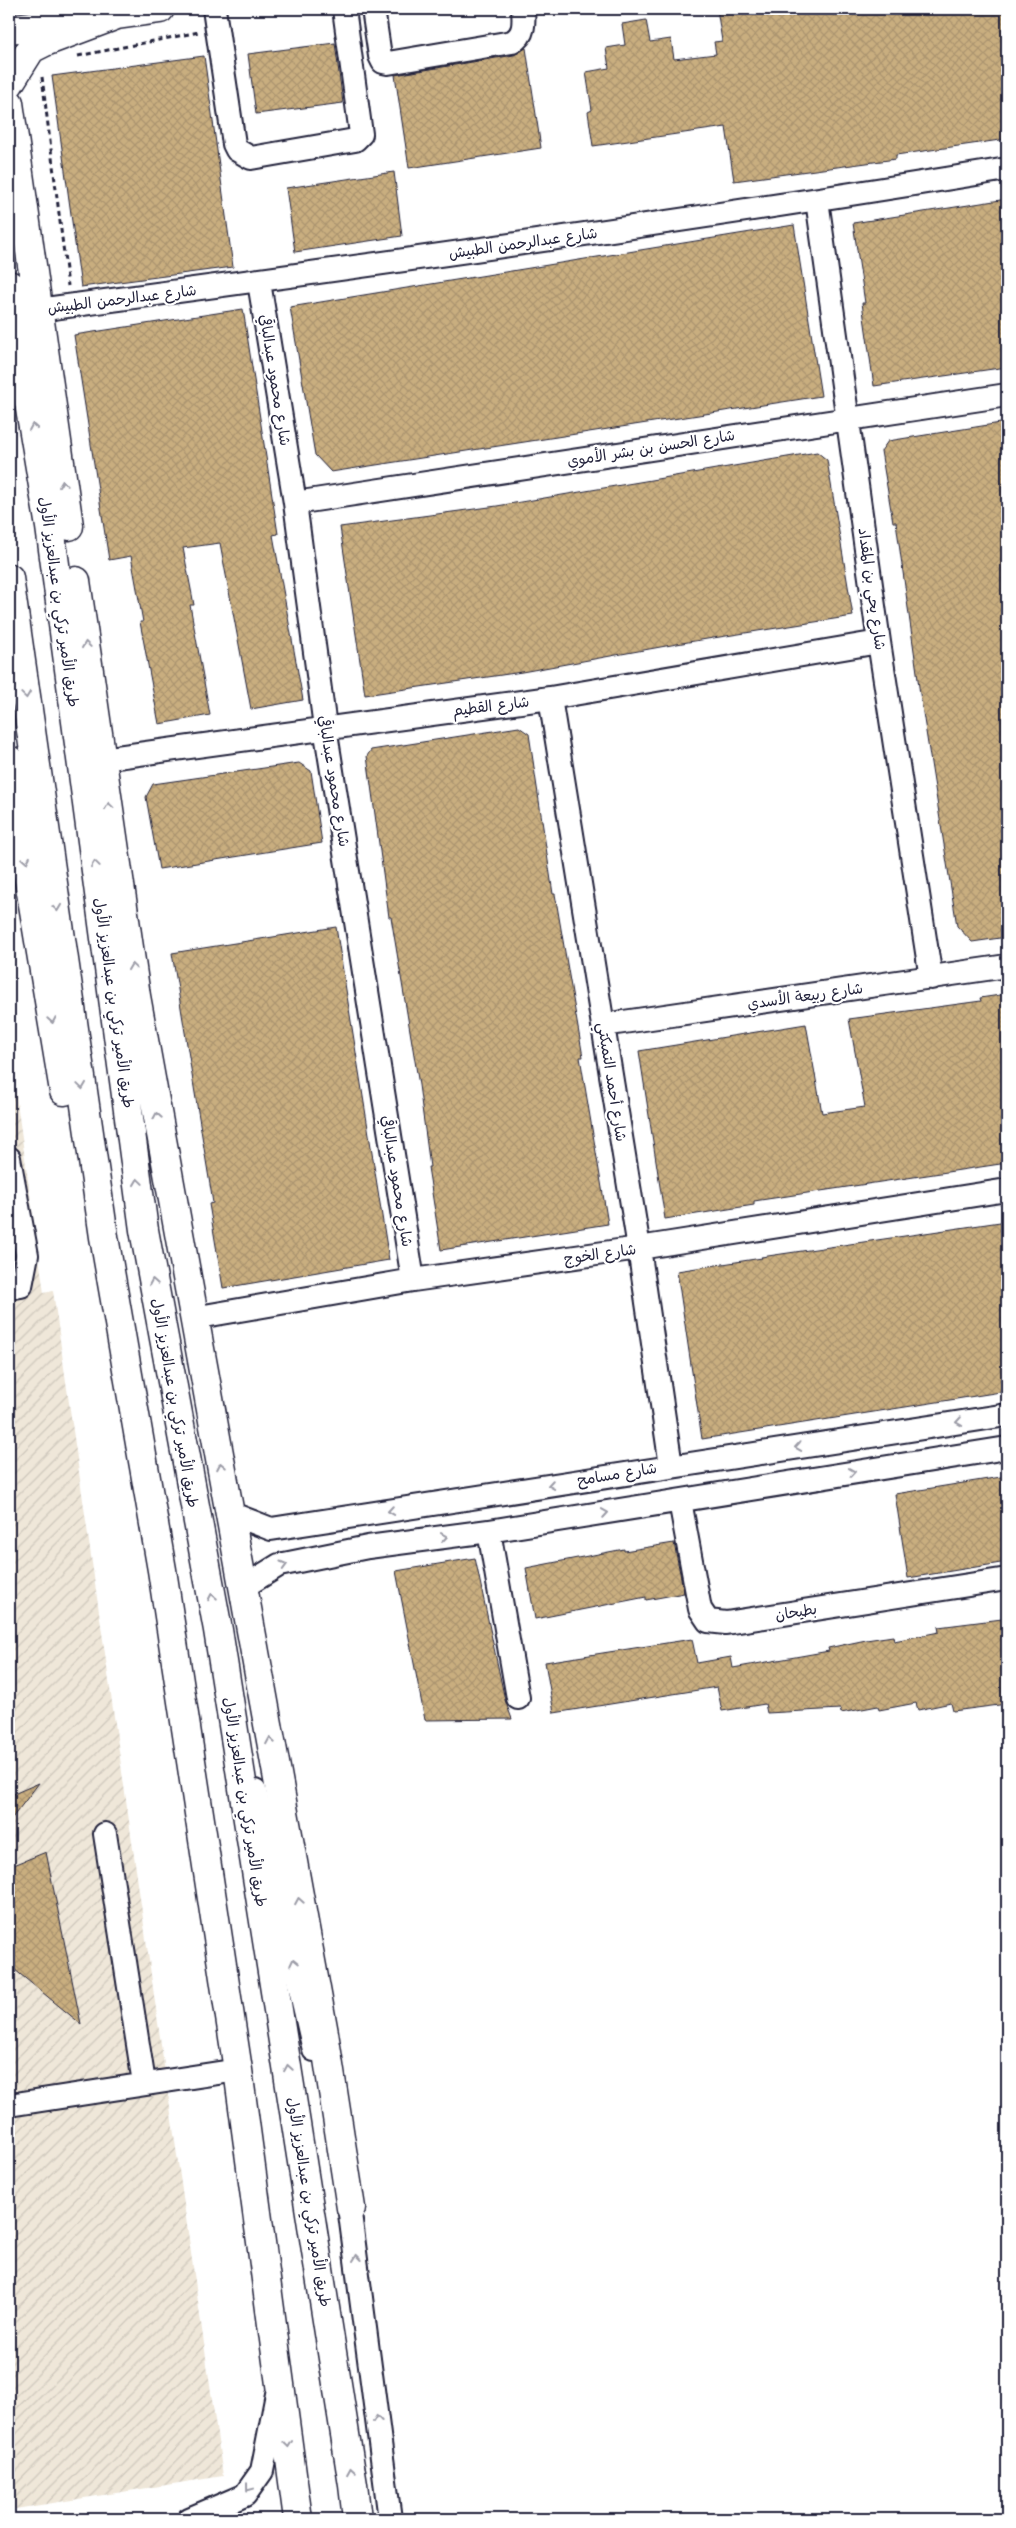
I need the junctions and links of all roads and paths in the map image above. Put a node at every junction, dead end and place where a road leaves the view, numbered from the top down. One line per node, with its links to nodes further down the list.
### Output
1 (49, 9): 6 (main road)
2 (160, 9): 6 (main road)
3 (344, 9): 7 (street)
4 (374, 9): 5 (street)
5 (523, 9)
6 (117, 15): 8 (main road); 11 (main road)
7 (215, 19): 9 (path)
8 (9, 29)
9 (77, 56)
10 (41, 73): 19 (path)
11 (9, 84)
12 (9, 103): 15 (main road)
13 (9, 156): 15 (main road)
14 (1007, 168): 16 (street, شارع عبدالرحمن الطبيش)
15 (21, 192): 20 (main road)
16 (817, 200): 17 (street, شارع عبدالرحمن الطبيش); 22 (street, شارع يحي بن المقداد)
17 (260, 282): 19 (street, شارع عبدالرحمن الطبيش); 23 (street, شارع محمود عبدالباقي)
18 (9, 285): 34 (main road, طريق الأمير تركي بن عبدالعزيز الأول, one-way to 18)
19 (71, 306): 20 (street, شارع عبدالرحمن الطبيش)
20 (38, 310): 28 (main road, one-way to 20)
21 (1007, 395): 22 (street, شارع الحسن بن بشر الأموي)
22 (848, 418): 23 (street, شارع الحسن بن بشر الأموي); 25 (street, شارع يحي بن المقداد)
23 (295, 503): 27 (street, شارع محمود عبدالباقي)
24 (9, 578): 58 (main road, one-way to 58)
25 (879, 642): 26 (street, شارع القطيم); 31 (street, شارع يحي بن المقداد)
26 (550, 698): 27 (street, شارع القطيم); 33 (street, شارع أحمد التمبكتي)
27 (325, 727): 28 (street, شارع القطيم); 38 (street, شارع محمود عبدالباقي)
28 (102, 760): 32 (main road, one-way to 28)
29 (10, 770): 58 (main road, one-way to 58)
30 (1007, 966): 31 (street, شارع ربيعة الأسدي)
31 (931, 978): 33 (street, شارع ربيعة الأسدي)
32 (136, 996): 34 (main road); 40 (main road, one-way to 32)
33 (603, 1025): 37 (street, شارع أحمد التمبكتي)
34 (120, 1048): 55 (main road, طريق الأمير تركي بن عبدالعزيز الأول, one-way to 34)
35 (9, 1158): 39 (street)
36 (1007, 1190): 37 (street, شارع الخوج)
37 (639, 1248): 38 (street, شارع الخوج); 44 (street, شارع أحمد التمبكتي)
38 (413, 1280): 40 (street, شارع الخوج)
39 (9, 1288)
40 (193, 1318): 49 (main road, one-way to 40)
41 (1007, 1414): 43 (street, شارع مسامح, one-way to 43)
42 (1007, 1448): 46 (street, one-way to 42)
43 (718, 1459): 44 (street, شارع مسامح); 46 (street)
44 (671, 1466): 45 (street, شارع مسامح)
45 (627, 1473): 48 (street); 50 (street, شارع مسامح, one-way to 50)
46 (719, 1493): 47 (street)
47 (680, 1501): 48 (street); 53 (street, بطيحان)
48 (633, 1508): 51 (street, one-way to 48)
49 (230, 1514): 50 (street, شارع مسامح); 54 (main road)
50 (358, 1516): 52 (street)
51 (489, 1531): 52 (street, one-way to 51); 56 (street)
52 (368, 1547): 54 (street, one-way to 52)
53 (1007, 1579)
54 (242, 1588): 61 (main road, one-way to 54)
55 (218, 1630): 61 (street, one-way to 55); 65 (main road, طريق الأمير تركي بن عبدالعزيز الأول, one-way to 55)
56 (518, 1698)
57 (105, 1834): 59 (street)
58 (234, 2070): 59 (street); 62 (main road)
59 (144, 2083): 60 (street)
60 (9, 2104)
61 (351, 2208): 66 (street, one-way to 61)
62 (278, 2363): 63 (street, one-way to 63); 64 (main road, one-way to 64)
63 (199, 2518)
64 (298, 2519)
65 (357, 2519)
66 (390, 2519)

